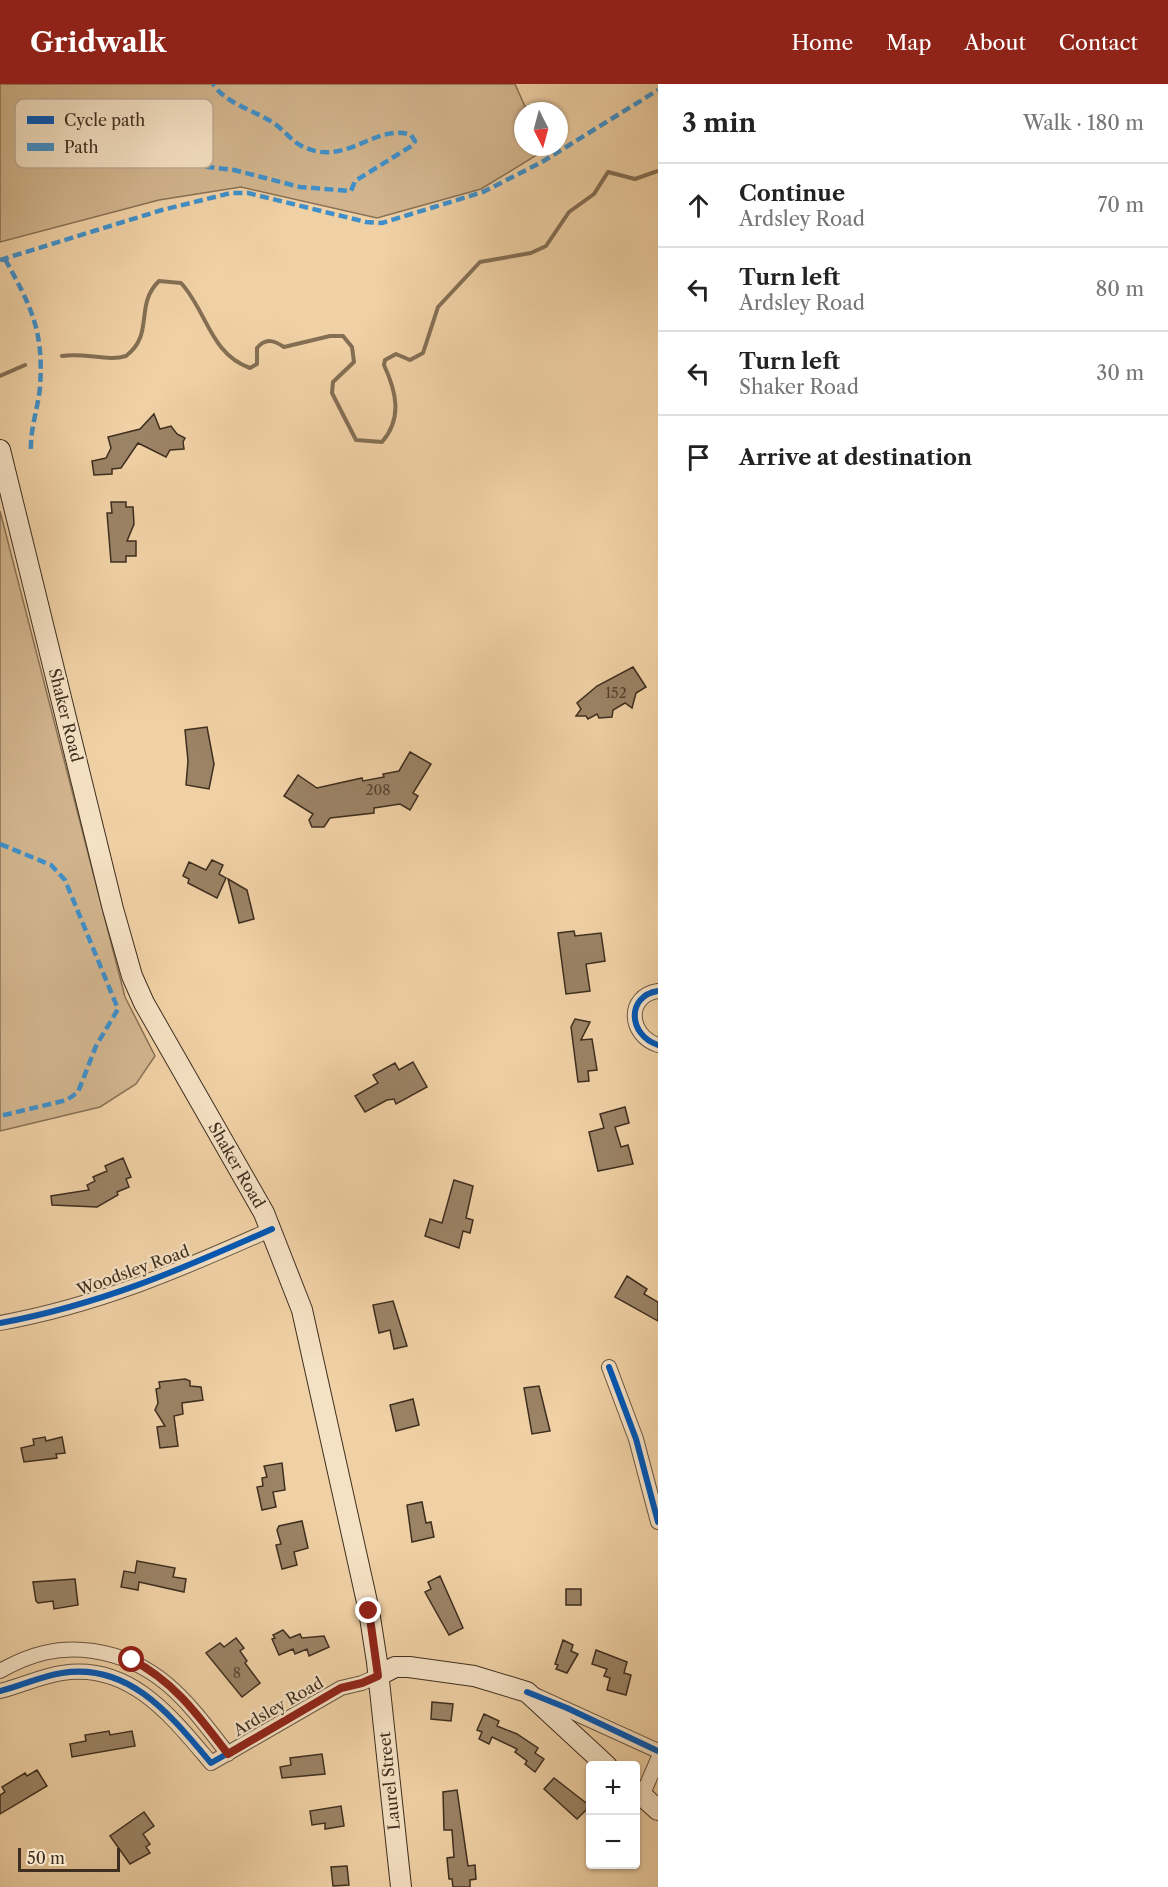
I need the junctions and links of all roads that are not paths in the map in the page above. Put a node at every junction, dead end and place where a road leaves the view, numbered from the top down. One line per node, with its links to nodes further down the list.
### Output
1 (0, 450): 4 (main road, Shaker Road)
2 (658, 991): 3 (street)
3 (658, 1045)
4 (272, 1229): 5 (street, Woodsley Road); 9 (main road, Shaker Road)
5 (0, 1323)
6 (609, 1367): 7 (street)
7 (658, 1522)
8 (0, 1671): 13 (street, Ardsley Road)
9 (378, 1676): 11 (main road); 13 (street, Ardsley Road); 19 (main road, Laurel Street)
10 (0, 1691): 13 (street, Ardsley Road)
11 (527, 1692): 12 (street); 15 (main road)
12 (658, 1751)
13 (228, 1754)
14 (658, 1759): 16 (street)
15 (602, 1761)
16 (640, 1791)
17 (640, 1794): 18 (main road)
18 (658, 1810)
19 (401, 1887)

